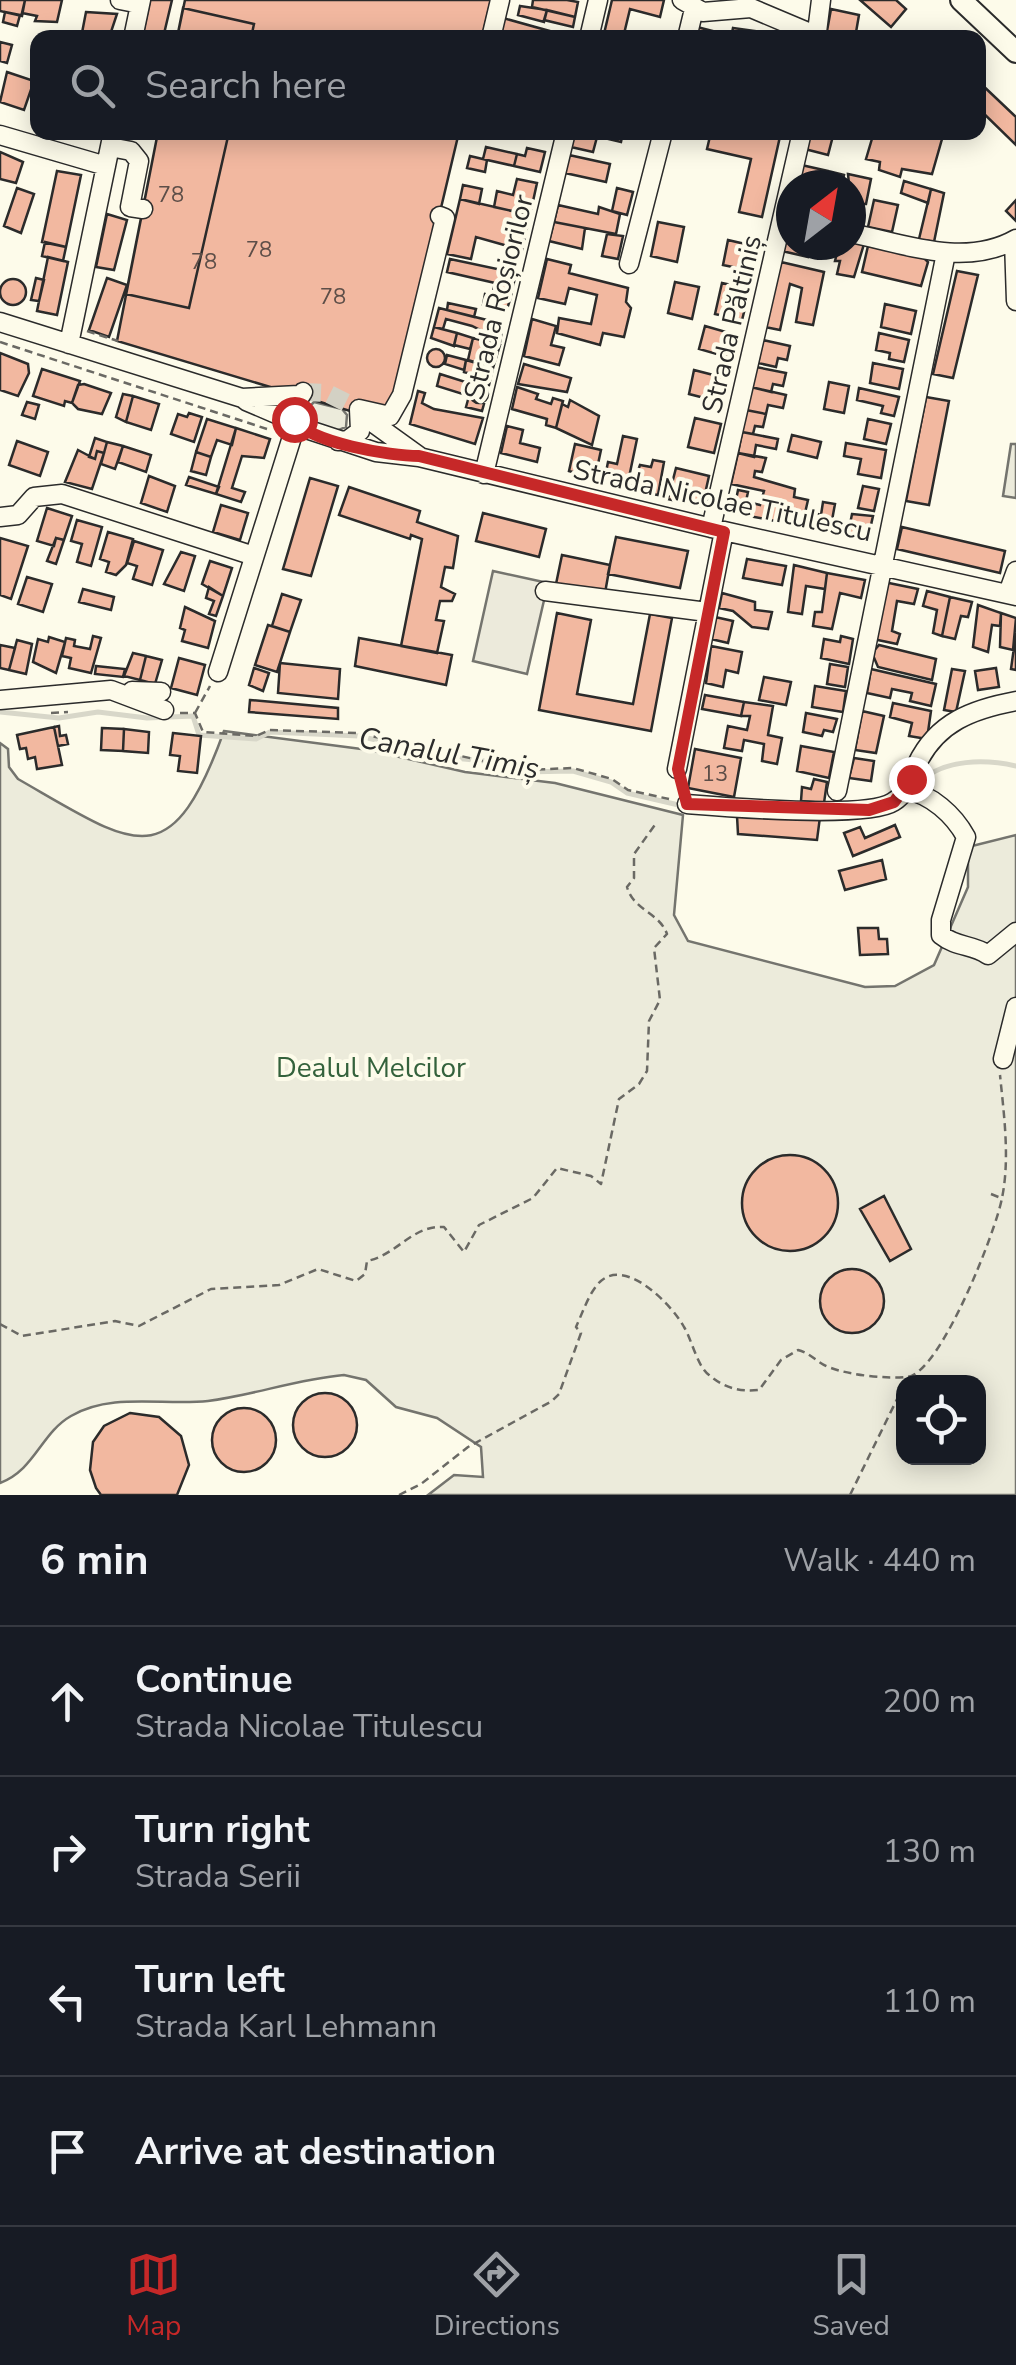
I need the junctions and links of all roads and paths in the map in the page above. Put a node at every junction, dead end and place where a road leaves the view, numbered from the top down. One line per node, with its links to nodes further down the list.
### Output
1 (120, 0): 6 (street)
2 (500, 0): 9 (street)
3 (598, 0): 10 (street)
4 (821, 0): 13 (street)
5 (961, 0): 14 (main road)
6 (141, 2): 8 (street)
7 (688, 5): 11 (street); 12 (street)
8 (136, 30)
9 (493, 30)
10 (591, 30)
11 (687, 30)
12 (805, 30)
13 (820, 30)
14 (1016, 52)
15 (0, 134): 16 (street)
16 (30, 138)
17 (47, 140): 21 (street)
18 (564, 140): 40 (street, Strada Roșiorilor)
19 (660, 140): 29 (street)
20 (801, 140): 22 (street, Strada Păltiniș)
21 (110, 148): 23 (street); 34 (street)
22 (796, 170)
23 (143, 209)
24 (440, 216): 36 (street)
25 (866, 236): 27 (street)
26 (1015, 240): 27 (street); 30 (street)
27 (946, 253): 44 (street)
28 (778, 260): 42 (street, Strada Păltiniș)
29 (629, 264)
30 (1016, 284): 31 (street)
31 (1016, 302)
32 (0, 322): 34 (street, Strada Nicolae Titulescu)
33 (0, 342): 37 (path)
34 (70, 344): 35 (street, Strada Nicolae Titulescu)
35 (242, 398): 37 (street, Strada Nicolae Titulescu); 37 (street, Strada Nicolae Titulescu)
36 (361, 412): 38 (street); 39 (street, Strada Nicolae Titulescu)
37 (296, 429): 38 (street, Strada Nicolae Titulescu); 43 (street)
38 (338, 441): 39 (street, Strada Nicolae Titulescu)
39 (419, 456): 40 (street, Strada Nicolae Titulescu)
40 (484, 474): 42 (street, Strada Nicolae Titulescu)
41 (0, 517): 43 (street)
42 (718, 530): 44 (street, Strada Nicolae Titulescu); 48 (street, Strada Păltiniș)
43 (254, 556): 49 (street)
44 (880, 563): 47 (street, Strada Nicolae Titulescu); 58 (street)
45 (1016, 571): 47 (street)
46 (545, 591): 48 (street)
47 (1012, 594)
48 (707, 612): 56 (street, Strada Păltiniș)
49 (218, 672): 55 (path)
50 (0, 700): 52 (street)
51 (1016, 701): 57 (street)
52 (163, 702): 55 (path)
53 (70, 711): 54 (path)
54 (41, 712)
55 (195, 713): 59 (path)
56 (678, 769)
57 (906, 790): 59 (street); 61 (street)
58 (836, 791)
59 (687, 804)
60 (656, 822): 66 (path)
61 (1016, 932)
62 (1016, 1007): 63 (street)
63 (1003, 1059): 65 (path)
64 (991, 1194): 65 (path)
65 (1002, 1198): 67 (path)
66 (0, 1324)
67 (917, 1375)
68 (896, 1380): 70 (path)
69 (896, 1400): 71 (path)
70 (399, 1495)
71 (850, 1495)

